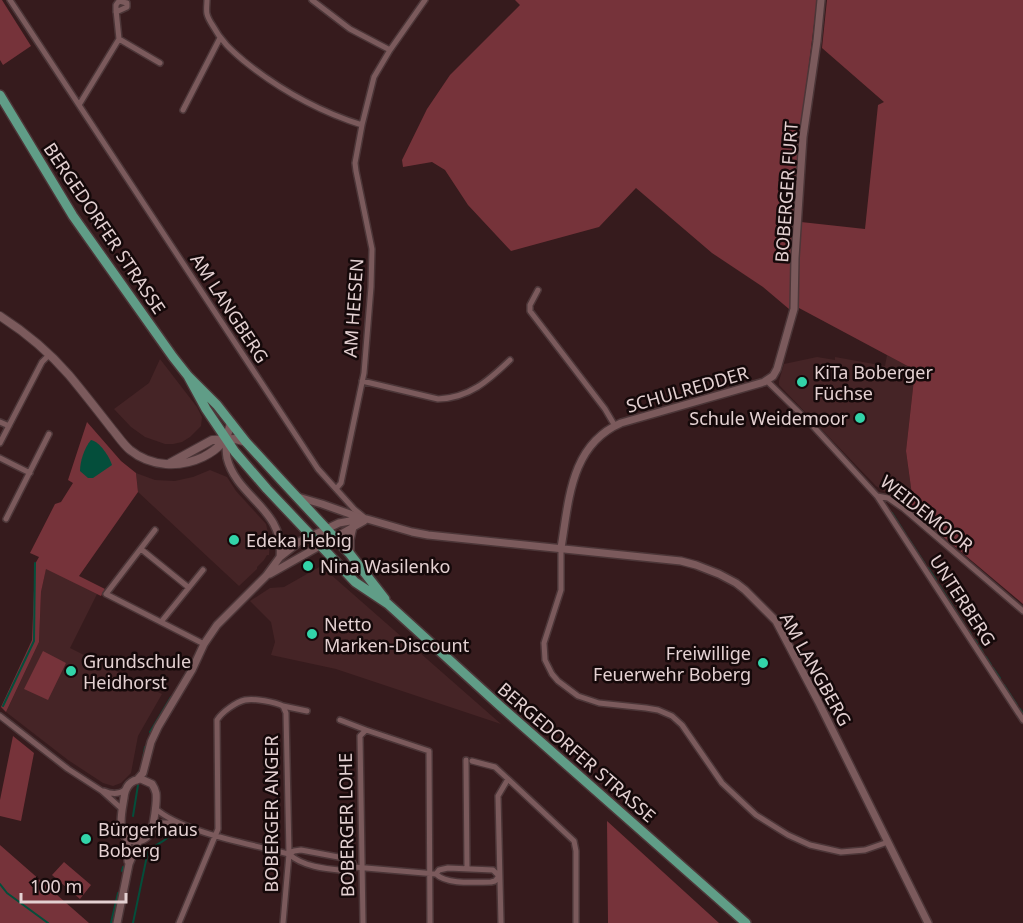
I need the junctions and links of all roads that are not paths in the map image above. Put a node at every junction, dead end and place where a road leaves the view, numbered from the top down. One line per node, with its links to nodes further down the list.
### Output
1 (10, 0): 12 (street, AM LANGBERG)
2 (207, 0): 7 (street)
3 (312, 0): 9 (street)
4 (425, 0): 9 (street, AM HEESEN)
5 (821, 0): 21 (street, BOBERGER FURT)
6 (116, 12): 8 (street)
7 (220, 38): 13 (street); 14 (street)
8 (119, 39): 10 (street); 12 (street)
9 (390, 50): 14 (street, AM HEESEN)
10 (160, 63)
11 (0, 95): 19 (main road, BERGEDORFER STRASSE)
12 (79, 105): 32 (street, AM LANGBERG)
13 (183, 110)
14 (362, 125): 20 (street, AM HEESEN)
15 (538, 290): 25 (street, SCHULREDDER)
16 (0, 316): 17 (main road)
17 (49, 355): 24 (street); 27 (main road)
18 (510, 360): 20 (street)
19 (188, 376): 23 (main road, BERGEDORFER STRASSE); 27 (main road, BERGEDORFER STRASSE)
20 (362, 381): 32 (street, AM HEESEN)
21 (767, 381): 25 (street, SCHULREDDER); 33 (street, WEIDEMOOR)
22 (0, 422): 24 (street)
23 (231, 423): 27 (main road); 28 (main road, BERGEDORFER STRASSE)
24 (9, 426): 29 (street)
25 (615, 426): 43 (street, SCHULREDDER)
26 (49, 434): 31 (street)
27 (226, 439): 28 (main road); 40 (main road, BERGEDORFER STRASSE); 46 (street)
28 (246, 442): 34 (main road, BERGEDORFER STRASSE)
29 (0, 443)
30 (0, 458): 31 (street)
31 (30, 473): 35 (street)
32 (336, 489): 36 (street, AM LANGBERG)
33 (877, 496): 51 (street, WEIDEMOOR); 58 (street, UNTERBERG)
34 (297, 497): 36 (street); 38 (main road, BERGEDORFER STRASSE)
35 (6, 519)
36 (367, 519): 37 (street); 38 (street, AM LANGBERG); 43 (street, AM LANGBERG)
37 (353, 527): 41 (street); 45 (street)
38 (327, 529): 40 (street, AM LANGBERG); 41 (main road, BERGEDORFER STRASSE)
39 (155, 530): 44 (street)
40 (311, 536): 42 (main road, BERGEDORFER STRASSE); 46 (street, AM LANGBERG)
41 (334, 537): 42 (street); 45 (main road, BERGEDORFER STRASSE)
42 (320, 545): 48 (street); 50 (main road, BERGEDORFER STRASSE)
43 (561, 548): 73 (street, AM LANGBERG); 73 (street)
44 (141, 549): 49 (street); 52 (street)
45 (350, 554): 50 (main road, BERGEDORFER STRASSE)
46 (280, 557): 48 (street, AM LANGBERG)
47 (203, 570): 49 (street)
48 (266, 576): 53 (street)
49 (189, 588): 52 (street)
50 (388, 604): 88 (main road, BERGEDORFER STRASSE)
51 (1023, 611)
52 (161, 622): 53 (street)
53 (204, 644): 60 (street)
54 (283, 706): 55 (street); 70 (street); 74 (street, BOBERGER ANGER)
55 (307, 711)
56 (0, 716): 65 (street)
57 (340, 720): 59 (street, BOBERGER LOHE)
58 (1023, 720)
59 (366, 730): 76 (street, BOBERGER LOHE); 78 (street, BOBERGER LOHE)
60 (148, 757): 62 (street); 63 (street)
61 (508, 779): 77 (street); 80 (street); 87 (street)
62 (137, 780): 63 (street); 64 (street)
63 (152, 784): 66 (street)
64 (125, 790): 65 (street); 67 (street)
65 (102, 791): 67 (street)
66 (155, 808): 68 (street); 69 (street)
67 (122, 809): 71 (street)
68 (153, 824): 69 (street); 72 (street)
69 (179, 824): 70 (street)
70 (216, 836): 74 (street); 82 (street)
71 (127, 837): 72 (street); 75 (street)
72 (139, 840): 75 (street)
73 (888, 842): 89 (street, AM LANGBERG)
74 (289, 854): 76 (street); 76 (street); 83 (street, BOBERGER ANGER)
75 (129, 864): 81 (street)
76 (358, 867): 78 (street); 84 (street, BOBERGER LOHE)
77 (467, 869): 79 (street); 80 (street)
78 (429, 874): 79 (street); 85 (street, BOBERGER LOHE)
79 (436, 874): 80 (street)
80 (499, 876): 86 (street)
81 (117, 923)
82 (179, 923)
83 (283, 923)
84 (363, 923)
85 (430, 923)
86 (501, 923)
87 (576, 923)
88 (746, 923)
89 (928, 923)

